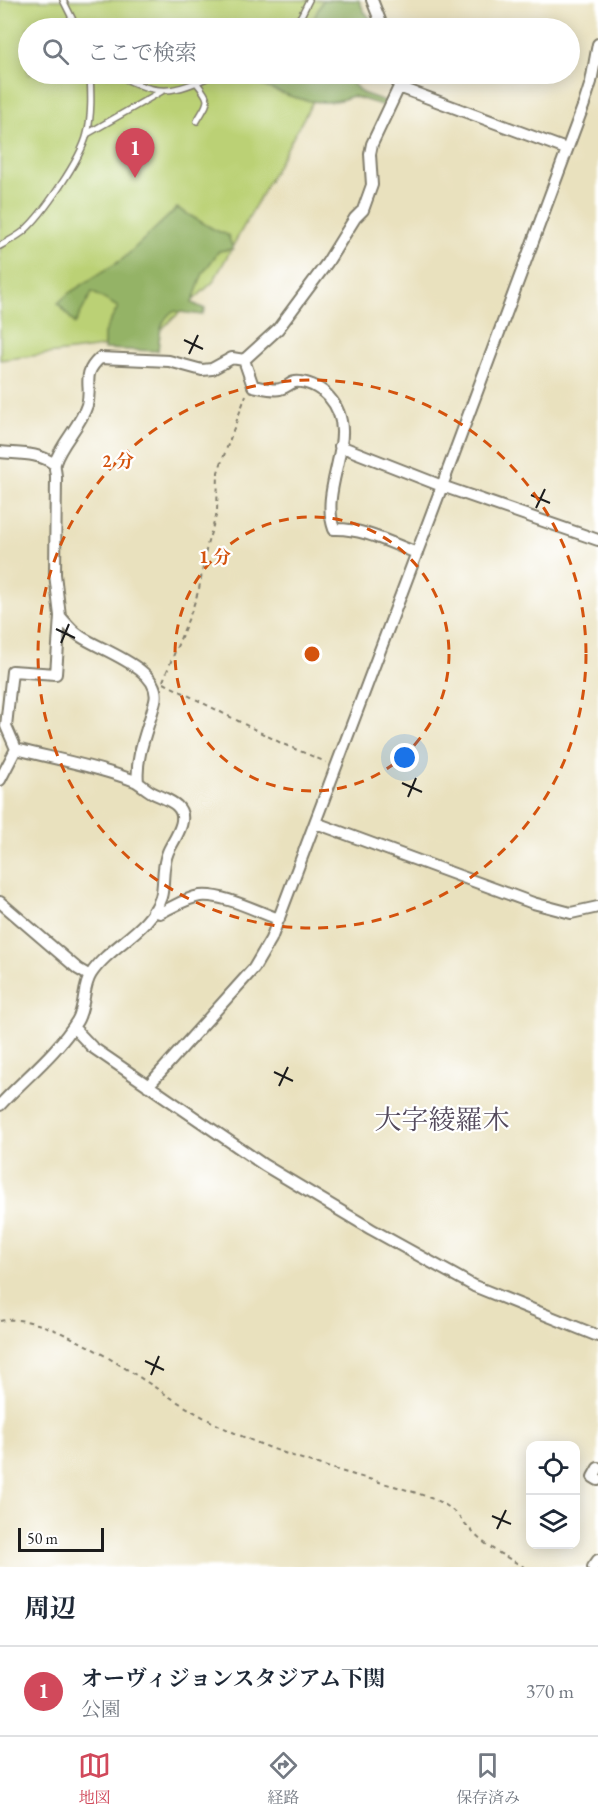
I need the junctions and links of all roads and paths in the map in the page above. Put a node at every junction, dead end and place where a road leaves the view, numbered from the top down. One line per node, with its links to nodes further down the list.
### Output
1 (63, 0): 4 (lane)
2 (309, 0): 5 (lane)
3 (372, 0): 6 (street)
4 (72, 18)
5 (300, 18)
6 (379, 18)
7 (598, 44): 17 (street)
8 (90, 84): 16 (lane)
9 (137, 84): 14 (lane)
10 (191, 84): 14 (lane)
11 (198, 84): 15 (lane)
12 (398, 84): 13 (street)
13 (399, 87): 17 (street); 19 (street)
14 (162, 91): 16 (lane)
15 (198, 121)
16 (87, 134): 18 (lane)
17 (566, 149): 24 (street)
18 (0, 246)
19 (244, 360): 20 (street); 23 (street)
20 (253, 386): 21 (street); 29 (path)
21 (340, 446): 24 (street); 26 (street)
22 (0, 452): 23 (street)
23 (54, 464): 27 (street)
24 (442, 486): 25 (street); 26 (street)
25 (598, 540)
26 (417, 553): 29 (street)
27 (60, 616): 28 (street); 31 (street)
28 (16, 749): 30 (street); 31 (street)
29 (337, 767): 32 (street)
30 (0, 780)
31 (138, 782): 35 (street)
32 (316, 823): 34 (street); 36 (street)
33 (0, 902): 37 (street)
34 (598, 907)
35 (153, 911): 36 (street); 37 (street)
36 (279, 919): 39 (street)
37 (90, 976): 38 (street)
38 (73, 1027): 39 (street); 40 (street)
39 (148, 1086): 42 (street)
40 (0, 1105)
41 (0, 1321): 46 (path)
42 (598, 1336)
43 (598, 1468): 44 (street)
44 (598, 1480)
45 (598, 1560): 47 (street)
46 (524, 1567)
47 (593, 1567)

